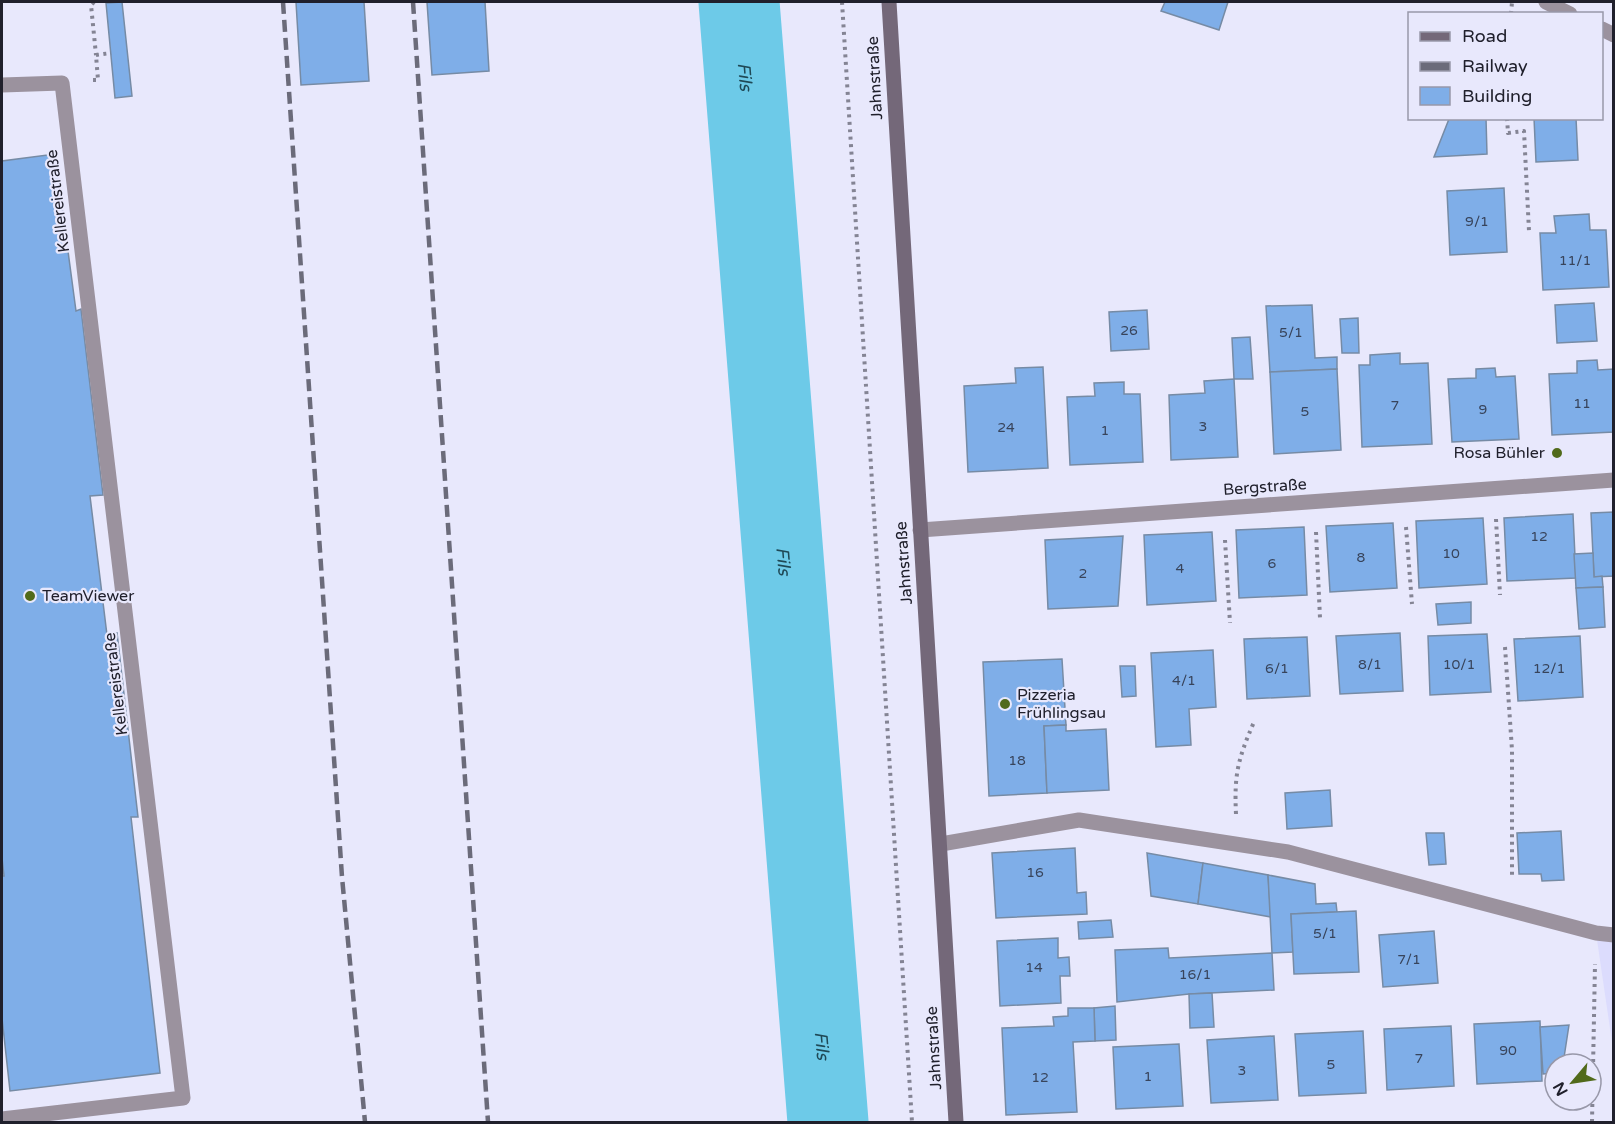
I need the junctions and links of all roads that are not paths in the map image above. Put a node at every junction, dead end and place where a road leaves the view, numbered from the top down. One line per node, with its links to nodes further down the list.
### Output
1 (889, 2): 6 (main road, Jahnstraße)
2 (1546, 2): 3 (street)
3 (1566, 12)
4 (2, 85): 9 (street, Kellereistraße)
5 (1614, 480): 6 (street, Bergstraße)
6 (920, 530): 7 (main road, Jahnstraße)
7 (941, 844): 8 (street); 10 (main road, Jahnstraße)
8 (1614, 935)
9 (2, 1119)
10 (956, 1122)

